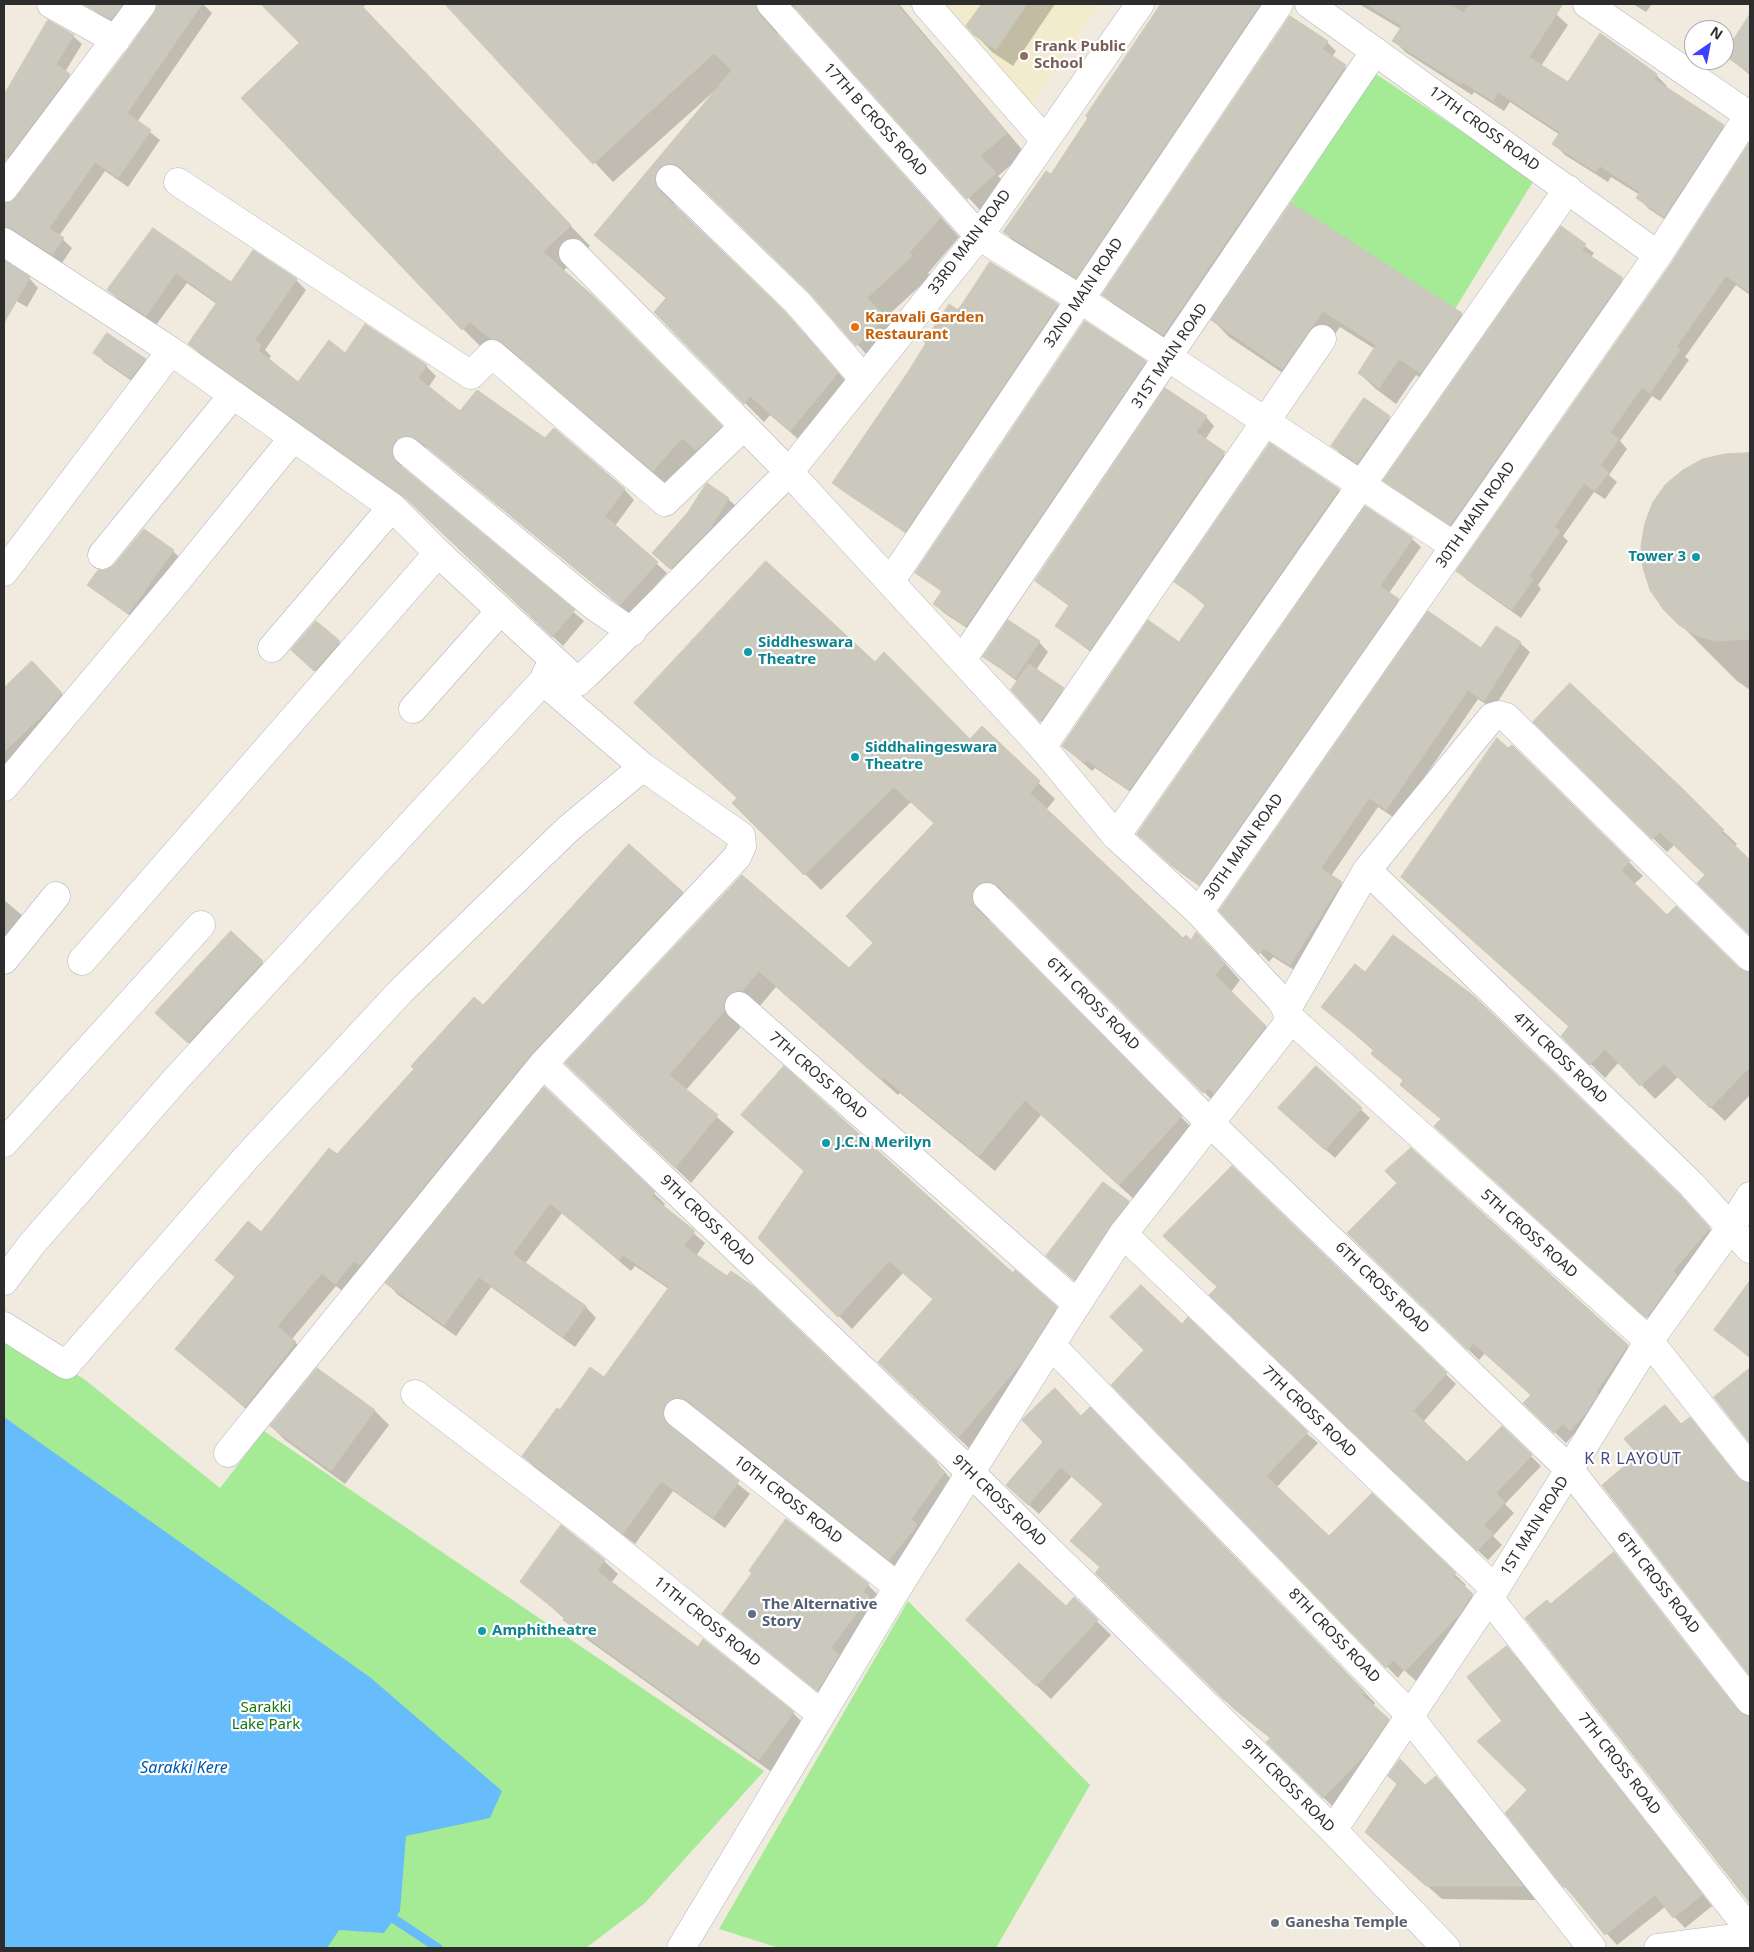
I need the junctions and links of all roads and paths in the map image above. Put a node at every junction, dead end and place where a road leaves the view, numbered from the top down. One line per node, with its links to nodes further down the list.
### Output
1 (51, 4): 9 (street)
2 (142, 4): 9 (street)
3 (770, 4): 18 (street, 17TH B CROSS ROAD)
4 (926, 4): 12 (street)
5 (1140, 4): 12 (street, 33RD MAIN ROAD)
6 (1279, 4): 22 (street, 32ND MAIN ROAD)
7 (1309, 4): 10 (street, 17TH CROSS ROAD)
8 (1587, 4): 11 (street)
9 (116, 40): 13 (street)
10 (1375, 50): 17 (street, 17TH CROSS ROAD); 25 (street, 31ST MAIN ROAD)
11 (1750, 115): 21 (street, 30TH MAIN ROAD)
12 (1044, 139): 18 (street, 33RD MAIN ROAD)
13 (13, 159): 16 (street)
14 (670, 179): 26 (street)
15 (178, 182): 29 (street)
16 (4, 188)
17 (1568, 189): 21 (street, 17TH CROSS ROAD); 33 (street)
18 (979, 236): 22 (street, 17TH B CROSS ROAD); 26 (street, 33RD MAIN ROAD)
19 (4, 242): 24 (street)
20 (573, 253): 29 (street, 5TH CROSS ROAD)
21 (1658, 255): 35 (street, 30TH MAIN ROAD)
22 (1080, 299): 25 (street, 17TH B CROSS ROAD); 39 (street, 32ND MAIN ROAD)
23 (1322, 339): 28 (street)
24 (171, 351): 27 (street); 38 (street)
25 (1168, 359): 28 (street, 17TH B CROSS ROAD); 43 (street, 31ST MAIN ROAD)
26 (864, 379): 32 (street, 33RD MAIN ROAD)
27 (232, 396): 30 (street); 37 (street)
28 (1266, 421): 33 (street, 17TH B CROSS ROAD); 46 (street)
29 (744, 426): 32 (street, 5TH CROSS ROAD)
30 (293, 438): 34 (street); 48 (street)
31 (407, 451): 41 (street)
32 (789, 472): 39 (street, 5TH CROSS ROAD); 41 (street, 33RD MAIN ROAD)
33 (1362, 484): 35 (street, 17TH B CROSS ROAD); 49 (street)
34 (392, 507): 36 (street); 42 (street)
35 (1454, 546): 53 (street, 30TH MAIN ROAD)
36 (438, 553): 40 (street); 57 (street)
37 (102, 556)
38 (4, 572)
39 (890, 582): 43 (street, 5TH CROSS ROAD)
40 (500, 610): 44 (street); 45 (street)
41 (632, 632): 44 (street, 33RD MAIN ROAD)
42 (272, 648)
43 (962, 660): 46 (street, 5TH CROSS ROAD)
44 (548, 669): 47 (street); 67 (street)
45 (412, 709)
46 (1042, 748): 49 (street, 5TH CROSS ROAD)
47 (644, 768): 60 (street); 69 (street)
48 (4, 787)
49 (1116, 836): 53 (street, 5TH CROSS ROAD)
50 (1367, 870): 55 (street); 59 (street); 64 (street, 4TH CROSS ROAD)
51 (56, 896): 56 (street)
52 (987, 897): 61 (street, 6TH CROSS ROAD)
53 (1199, 912): 59 (street, 5TH CROSS ROAD)
54 (201, 925): 62 (street)
55 (1750, 958)
56 (4, 960)
57 (82, 961)
58 (739, 1006): 68 (street, 7TH CROSS ROAD)
59 (1288, 1013): 61 (street); 70 (street, 5TH CROSS ROAD)
60 (543, 1064): 74 (street); 77 (street, 9TH CROSS ROAD)
61 (1211, 1124): 65 (street); 76 (street, 6TH CROSS ROAD)
62 (4, 1143)
63 (1750, 1196): 64 (street, 1ST MAIN ROAD)
64 (1731, 1227): 66 (street, 4TH CROSS ROAD); 70 (street, 1ST MAIN ROAD)
65 (1123, 1234): 68 (street); 79 (street, 7TH CROSS ROAD)
66 (1750, 1249)
67 (4, 1282)
68 (1077, 1304): 71 (street)
69 (4, 1326)
70 (1648, 1341): 75 (street, 5TH CROSS ROAD); 76 (street, 1ST MAIN ROAD)
71 (1051, 1345): 77 (street); 82 (street, 8TH CROSS ROAD)
72 (415, 1394): 81 (street, 11TH CROSS ROAD)
73 (678, 1413): 78 (street, 10TH CROSS ROAD)
74 (228, 1453)
75 (1750, 1468)
76 (1570, 1470): 79 (street, 1ST MAIN ROAD); 80 (street, 6TH CROSS ROAD)
77 (970, 1472): 78 (street); 83 (street, 9TH CROSS ROAD)
78 (898, 1587): 81 (street)
79 (1492, 1593): 82 (street, 1ST MAIN ROAD); 84 (street, 7TH CROSS ROAD)
80 (1750, 1701)
81 (821, 1714): 86 (street)
82 (1411, 1716): 83 (street, 1ST MAIN ROAD); 88 (street, 8TH CROSS ROAD)
83 (1333, 1830): 87 (street, 9TH CROSS ROAD)
84 (1750, 1930)
85 (1750, 1936): 89 (street)
86 (681, 1948)
87 (1446, 1948)
88 (1592, 1948)
89 (1658, 1948)

